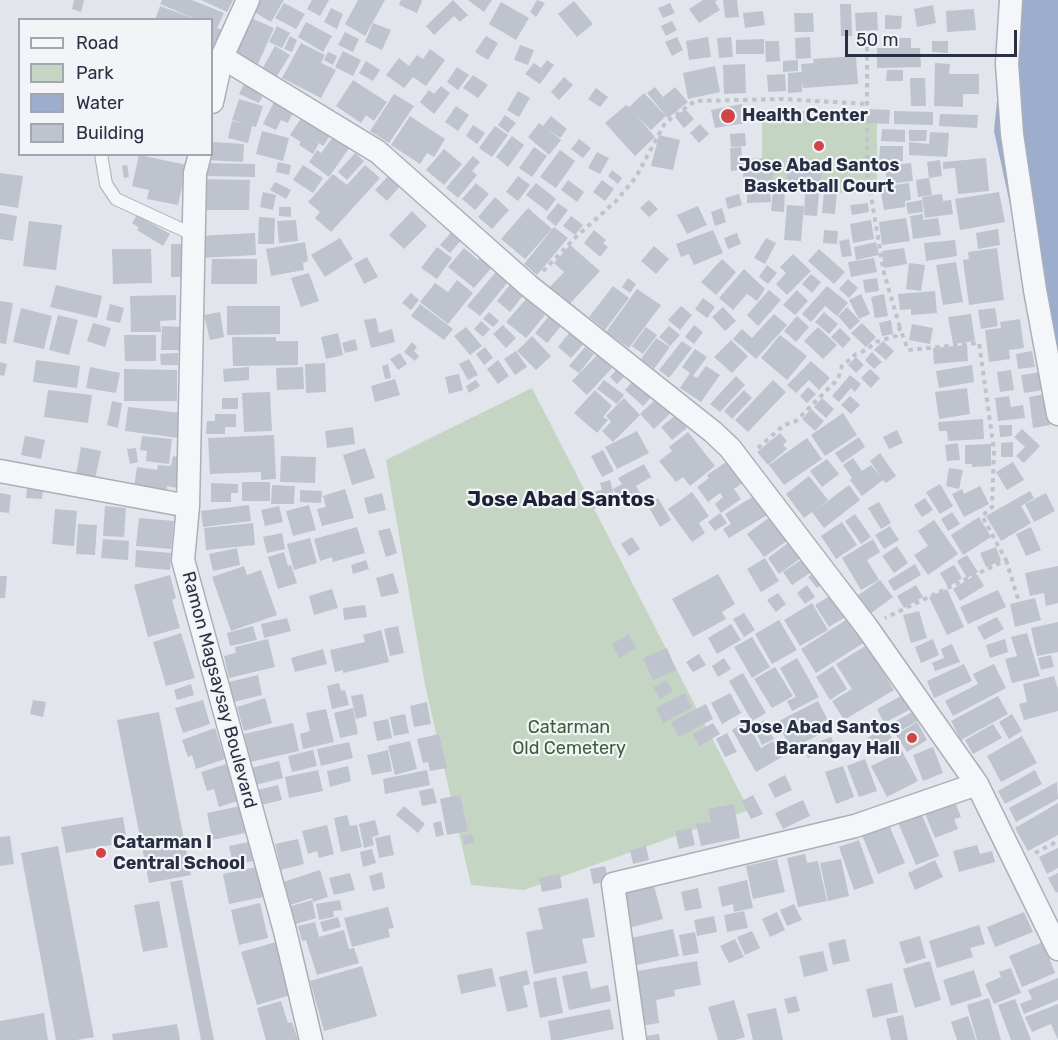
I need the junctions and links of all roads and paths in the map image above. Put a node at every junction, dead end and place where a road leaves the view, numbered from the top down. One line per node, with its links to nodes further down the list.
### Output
1 (248, 0): 4 (street)
2 (1011, 0): 12 (street)
3 (867, 38): 6 (path)
4 (222, 57): 5 (street); 10 (street)
5 (213, 98)
6 (868, 104): 10 (path); 11 (path)
7 (101, 156): 9 (lane)
8 (199, 156): 9 (street, Ramon Magsaysay Boulevard)
9 (194, 235): 15 (street, Ramon Magsaysay Boulevard)
10 (529, 286): 13 (street)
11 (900, 328): 13 (path); 16 (path)
12 (1058, 414)
13 (742, 462): 18 (street)
14 (0, 471): 15 (street)
15 (188, 506): 21 (street, Ramon Magsaysay Boulevard)
16 (1006, 560): 17 (path); 18 (path)
17 (1018, 599)
18 (866, 626): 19 (street)
19 (977, 784): 20 (street); 22 (street)
20 (1058, 949)
21 (311, 1040)
22 (635, 1040)

